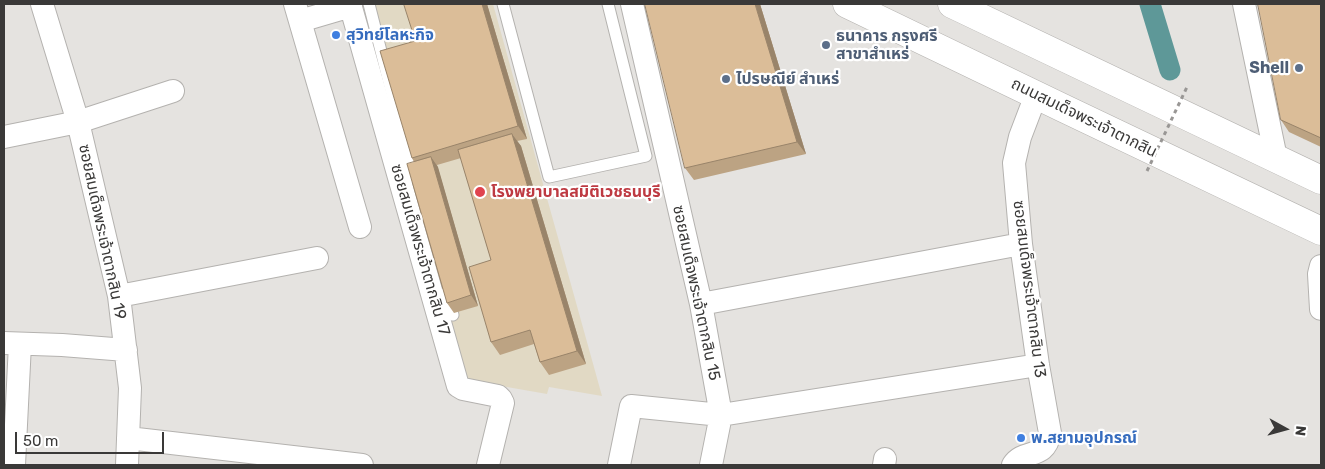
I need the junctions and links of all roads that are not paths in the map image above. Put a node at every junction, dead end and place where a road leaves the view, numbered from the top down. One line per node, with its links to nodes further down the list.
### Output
1 (42, 4): 12 (street, ซอยสมเด็จพระเจ้าตากสิน 19)
2 (503, 4): 3 (lane)
3 (608, 4)
4 (632, 4): 24 (street, ซอยสมเด็จพระเจ้าตากสิน 15)
5 (847, 4): 11 (main road, ถนนสมเด็จพระเจ้าตากสิน)
6 (952, 4): 14 (main road)
7 (357, 5): 9 (street); 16 (lane); 35 (street, ซอยสมเด็จพระเจ้าตากสิน 17)
8 (1253, 7): 14 (street)
9 (298, 12): 17 (street)
10 (173, 91): 12 (street)
11 (1036, 95): 18 (main road, ถนนสมเด็จพระเจ้าตากสิน); 19 (street, ซอยสมเด็จพระเจ้าตากสิน 13)
12 (78, 122): 13 (street); 23 (street, ซอยสมเด็จพระเจ้าตากสิน 19)
13 (4, 137)
14 (1276, 158): 15 (main road)
15 (1321, 180)
16 (415, 183)
17 (360, 227)
18 (1321, 231)
19 (1021, 244): 24 (street); 29 (street, ซอยสมเด็จพระเจ้าตากสิน 13)
20 (316, 258): 23 (street)
21 (1321, 266): 25 (street)
22 (444, 287): 26 (lane)
23 (119, 296): 28 (street, ซอยสมเด็จพระเจ้าตากสิน 19)
24 (700, 304): 30 (street, ซอยสมเด็จพระเจ้าตากสิน 15)
25 (1321, 309)
26 (453, 315)
27 (12, 343): 28 (street); 32 (street)
28 (126, 350): 31 (street, ซอยสมเด็จพระเจ้าตากสิน 19)
29 (1038, 365): 30 (street); 38 (street, ซอยสมเด็จพระเจ้าตากสิน 13)
30 (721, 415): 36 (street); 37 (street, ซอยสมเด็จพระเจ้าตากสิน 15)
31 (128, 438): 33 (street, ซอยสมเด็จพระเจ้าตากสิน 19); 34 (street)
32 (14, 465)
33 (127, 465)
34 (362, 465)
35 (488, 465)
36 (619, 465)
37 (711, 465)
38 (1013, 465)

